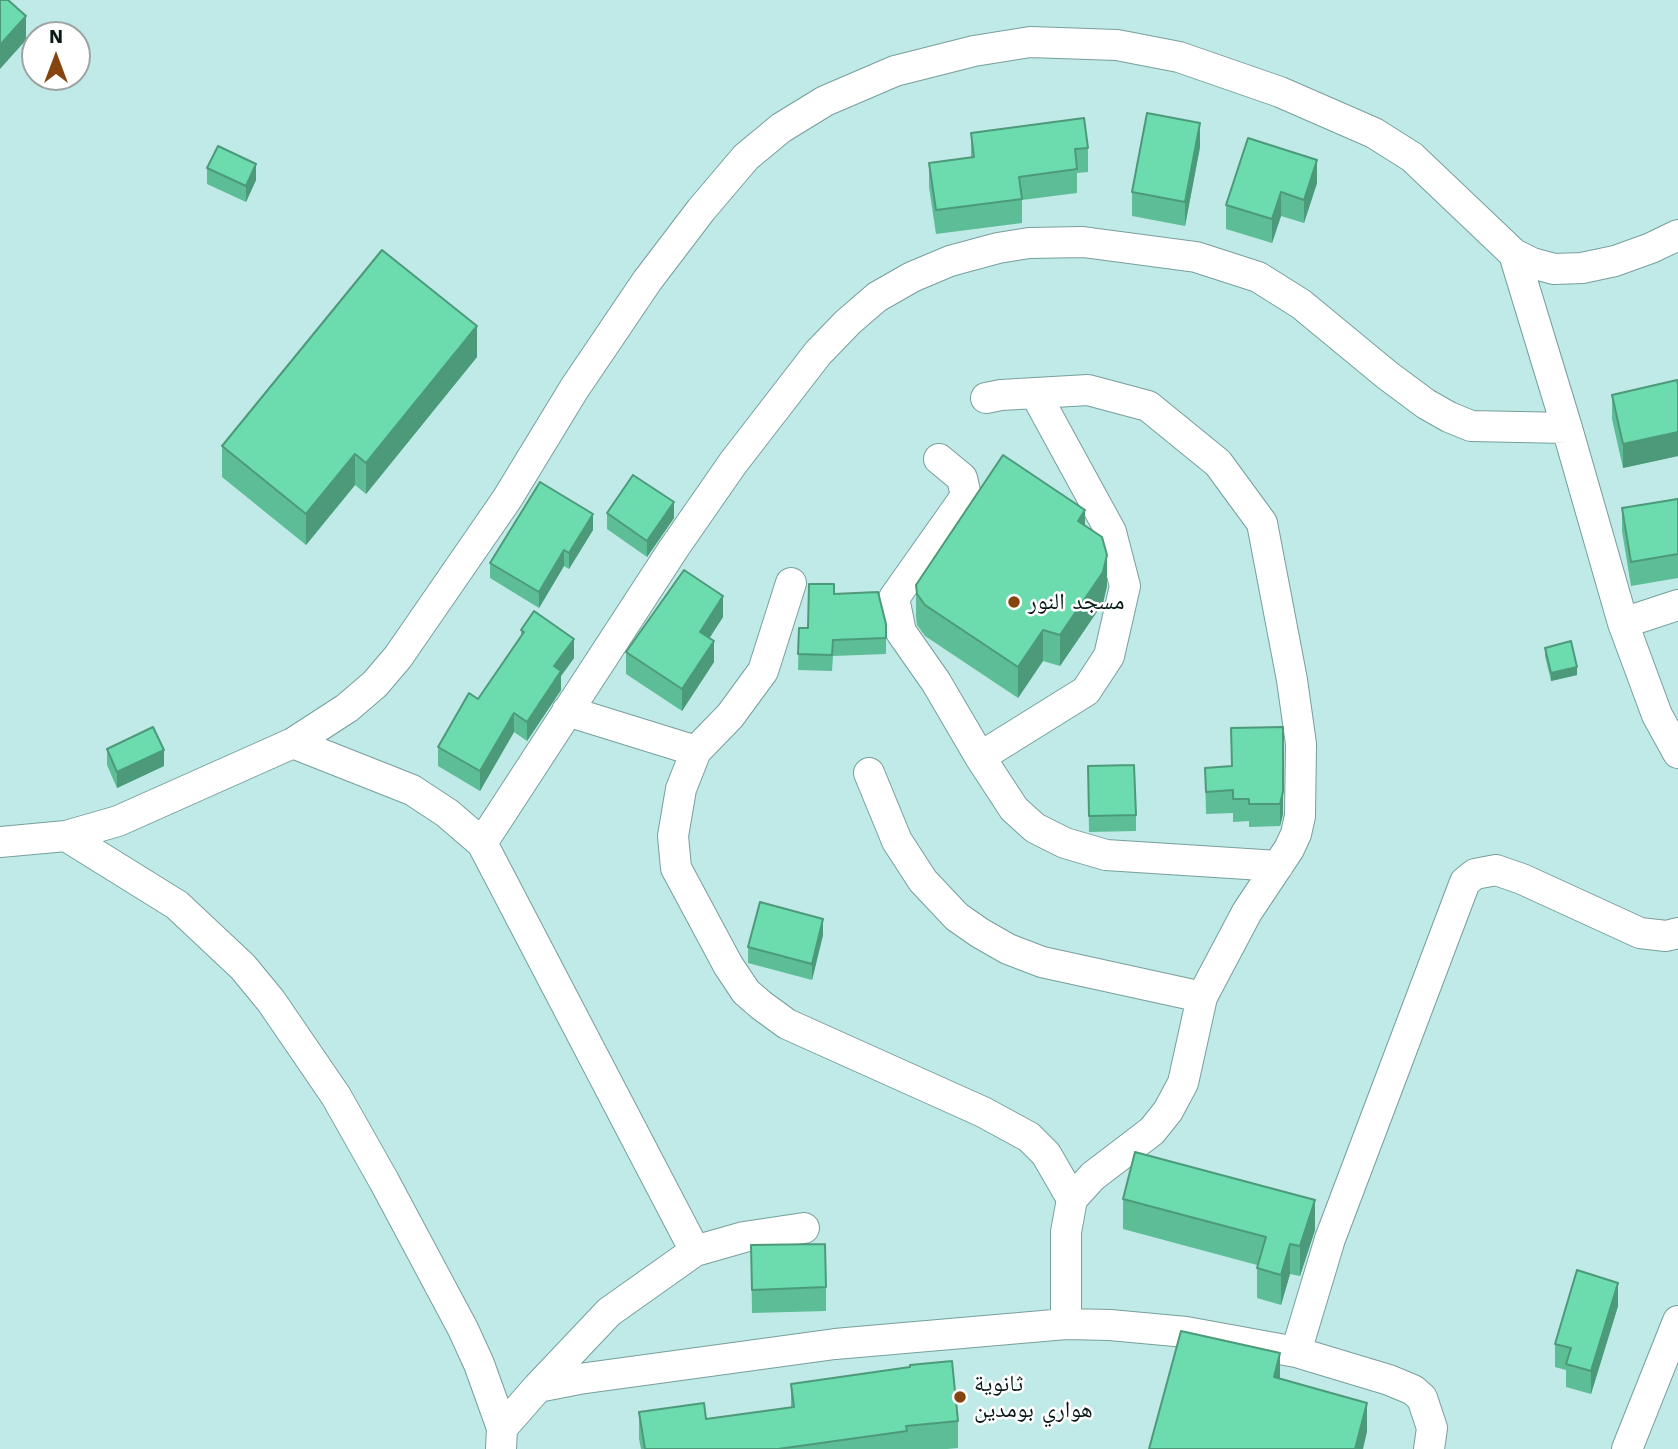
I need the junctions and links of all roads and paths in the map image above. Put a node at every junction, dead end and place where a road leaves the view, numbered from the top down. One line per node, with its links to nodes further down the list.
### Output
1 (1678, 235): 2 (street)
2 (1514, 254): 5 (street); 11 (street)
3 (1035, 393): 4 (street); 14 (street); 19 (street)
4 (986, 398)
5 (1567, 428): 9 (street); 10 (street)
6 (939, 459): 14 (street)
7 (791, 583): 12 (street)
8 (1678, 605): 9 (street)
9 (1623, 623): 13 (street)
10 (567, 711): 12 (street); 18 (street)
11 (293, 743): 16 (street); 18 (street)
12 (696, 751): 22 (street)
13 (1678, 753)
14 (980, 757): 19 (street)
15 (869, 773): 21 (street)
16 (66, 836): 17 (street); 29 (street)
17 (0, 842)
18 (482, 843): 24 (street)
19 (1278, 866): 21 (street)
20 (1678, 933): 27 (street)
21 (1202, 997): 22 (street)
22 (1072, 1199): 26 (street)
23 (804, 1228): 24 (street)
24 (695, 1251): 28 (street)
25 (1678, 1321): 31 (street)
26 (1066, 1324): 27 (street); 28 (street)
27 (1296, 1352): 30 (street)
28 (538, 1387): 29 (street)
29 (502, 1438)
30 (1430, 1449)
31 (1628, 1449)

